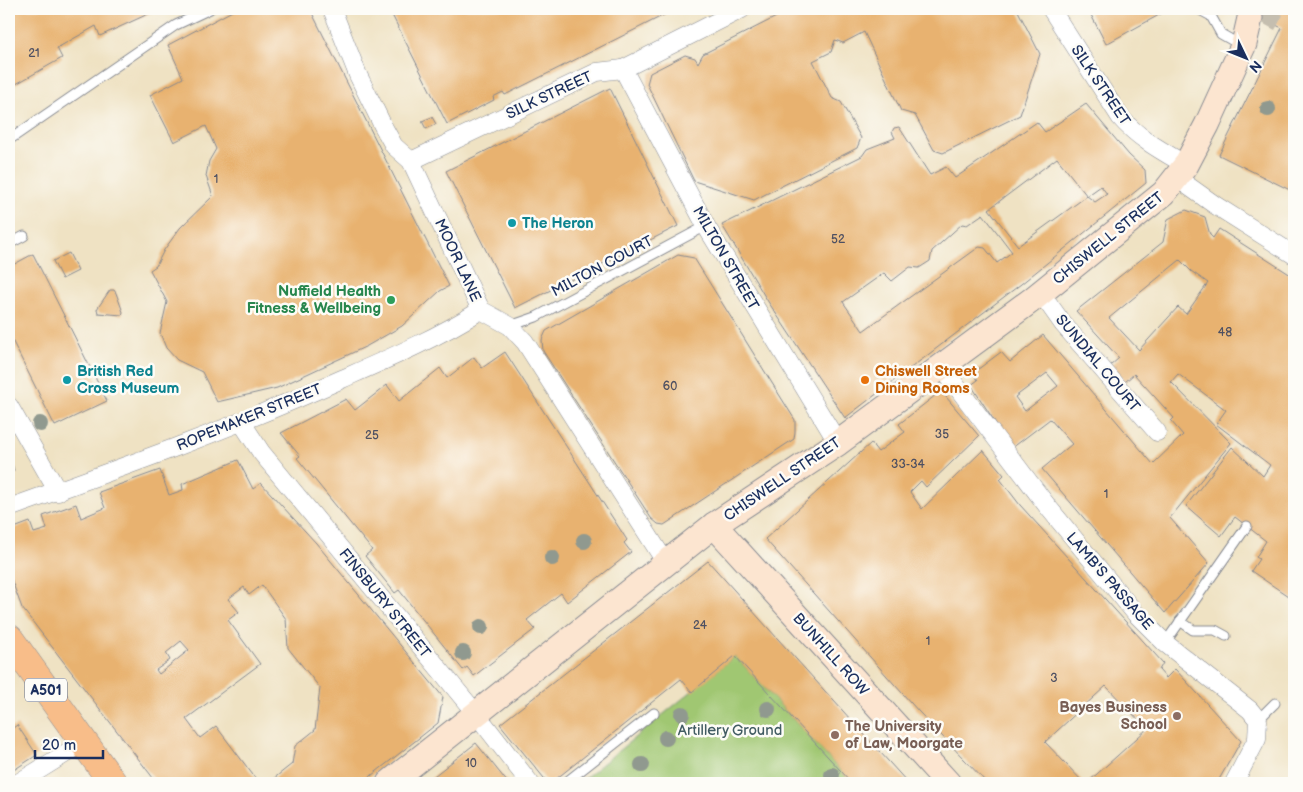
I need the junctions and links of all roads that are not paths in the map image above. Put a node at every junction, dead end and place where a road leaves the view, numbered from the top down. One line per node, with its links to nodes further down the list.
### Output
1 (210, 9): 10 (lane)
2 (332, 9): 11 (street, MOOR LANE)
3 (742, 9): 9 (street, SILK STREET)
4 (1051, 9): 12 (street, SILK STREET)
5 (1198, 9): 6 (lane)
6 (1211, 12): 8 (lane)
7 (1257, 21): 8 (main road, CHISWELL STREET)
8 (1243, 45): 12 (main road, CHISWELL STREET)
9 (623, 69): 11 (street, SILK STREET); 13 (street, MILTON STREET)
10 (9, 140)
11 (411, 162): 18 (street, MOOR LANE)
12 (1182, 172): 16 (street, SILK STREET); 17 (main road, CHISWELL STREET)
13 (706, 226): 19 (lane, MILTON COURT); 24 (street, MILTON STREET)
14 (24, 236): 15 (lane)
15 (9, 244)
16 (1294, 255)
17 (1041, 293): 20 (main road, CHISWELL STREET); 23 (street, SUNDIAL COURT)
18 (481, 310): 19 (street, MOOR LANE); 22 (street, ROPEMAKER STREET)
19 (510, 326): 29 (street, MOOR LANE)
20 (941, 366): 24 (main road, CHISWELL STREET); 33 (street, LAMB'S PASSAGE)
21 (9, 406): 25 (street)
22 (242, 422): 25 (street, ROPEMAKER STREET); 36 (street, FINSBURY STREET)
23 (1156, 432)
24 (838, 443): 27 (main road, CHISWELL STREET)
25 (50, 494): 26 (street, ROPEMAKER STREET)
26 (9, 508)
27 (714, 525): 29 (main road, CHISWELL STREET); 44 (main road, BUNHILL ROW)
28 (1247, 526): 30 (lane)
29 (666, 563): 36 (main road, CHISWELL STREET)
30 (1180, 621): 31 (lane); 33 (lane)
31 (1226, 636)
32 (9, 638): 38 (main road, A501)
33 (1164, 643): 37 (street, LAMB'S PASSAGE)
34 (1275, 703): 37 (lane)
35 (654, 713): 43 (lane)
36 (477, 715): 41 (main road, CHISWELL STREET); 42 (street, FINSBURY STREET)
37 (1258, 720): 45 (street)
38 (84, 742): 39 (street); 40 (main road, A501)
39 (18, 783)
40 (113, 783)
41 (389, 783)
42 (530, 783)
43 (565, 783)
44 (948, 783)
45 (1234, 783)

